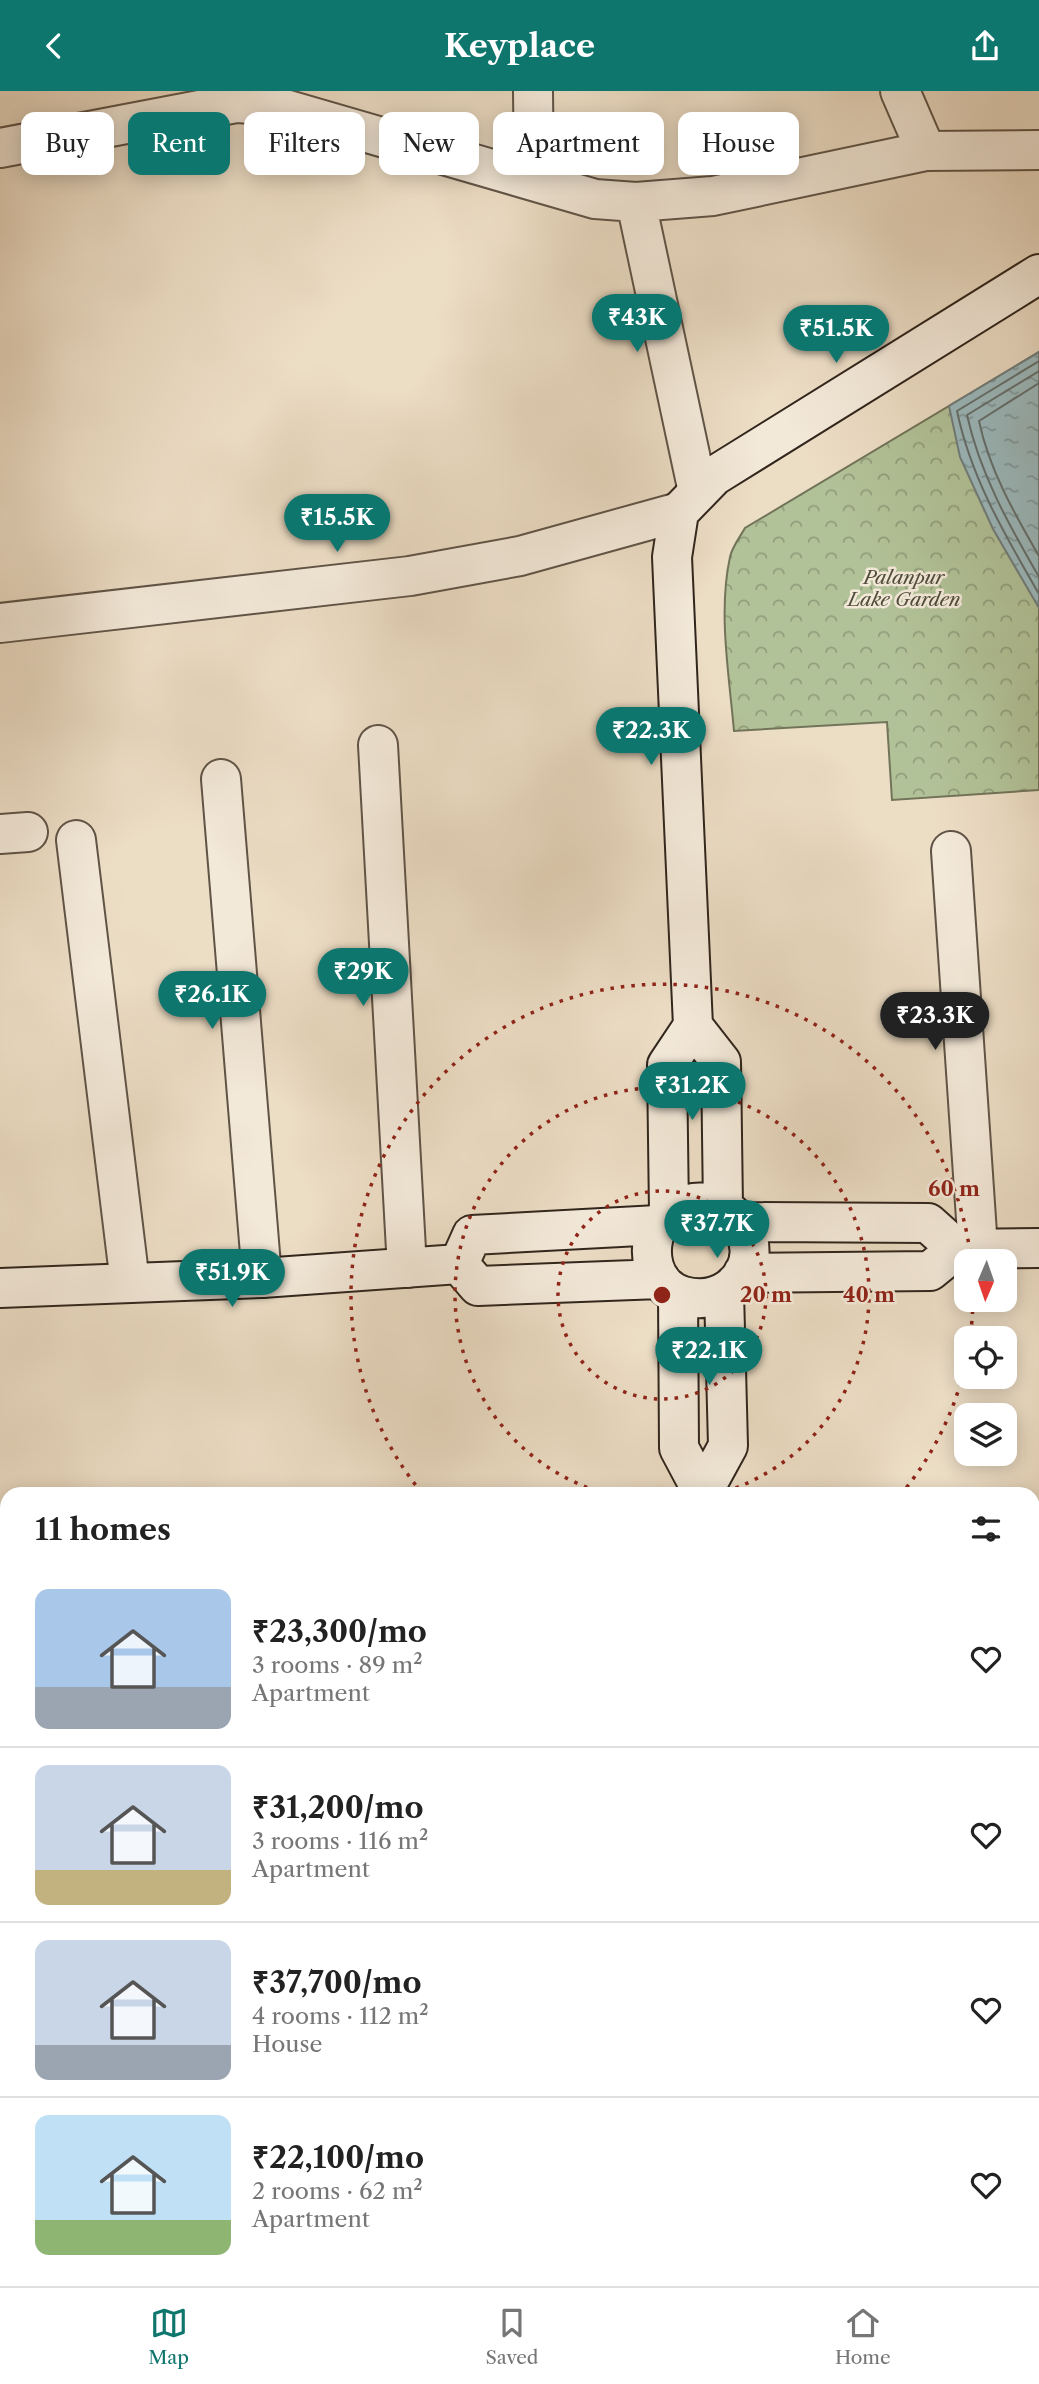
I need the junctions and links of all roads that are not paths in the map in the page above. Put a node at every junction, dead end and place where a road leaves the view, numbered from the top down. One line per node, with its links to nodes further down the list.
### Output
1 (533, 91): 7 (street)
2 (900, 91): 6 (street)
3 (156, 104): 4 (street); 7 (street)
4 (0, 148)
5 (1039, 150): 6 (street)
6 (926, 151): 8 (street)
7 (534, 181): 8 (street)
8 (636, 202): 10 (street)
9 (1039, 274): 10 (street)
10 (688, 502): 11 (street); 16 (street)
11 (0, 623)
12 (378, 745): 23 (street)
13 (221, 779): 24 (street)
14 (76, 840): 25 (street)
15 (951, 851): 20 (street)
16 (693, 1026): 17 (street); 18 (street)
17 (732, 1215): 18 (street); 20 (street); 26 (street)
18 (663, 1219): 22 (street); 27 (street)
19 (1039, 1248): 20 (street)
20 (967, 1249)
21 (954, 1257): 26 (street)
22 (459, 1263): 23 (street); 27 (street)
23 (407, 1268): 24 (street)
24 (262, 1279): 25 (street)
25 (130, 1283): 28 (street)
26 (734, 1283): 27 (street); 30 (street)
27 (669, 1286): 29 (street)
28 (0, 1288)
29 (701, 1487)
30 (707, 1487)

